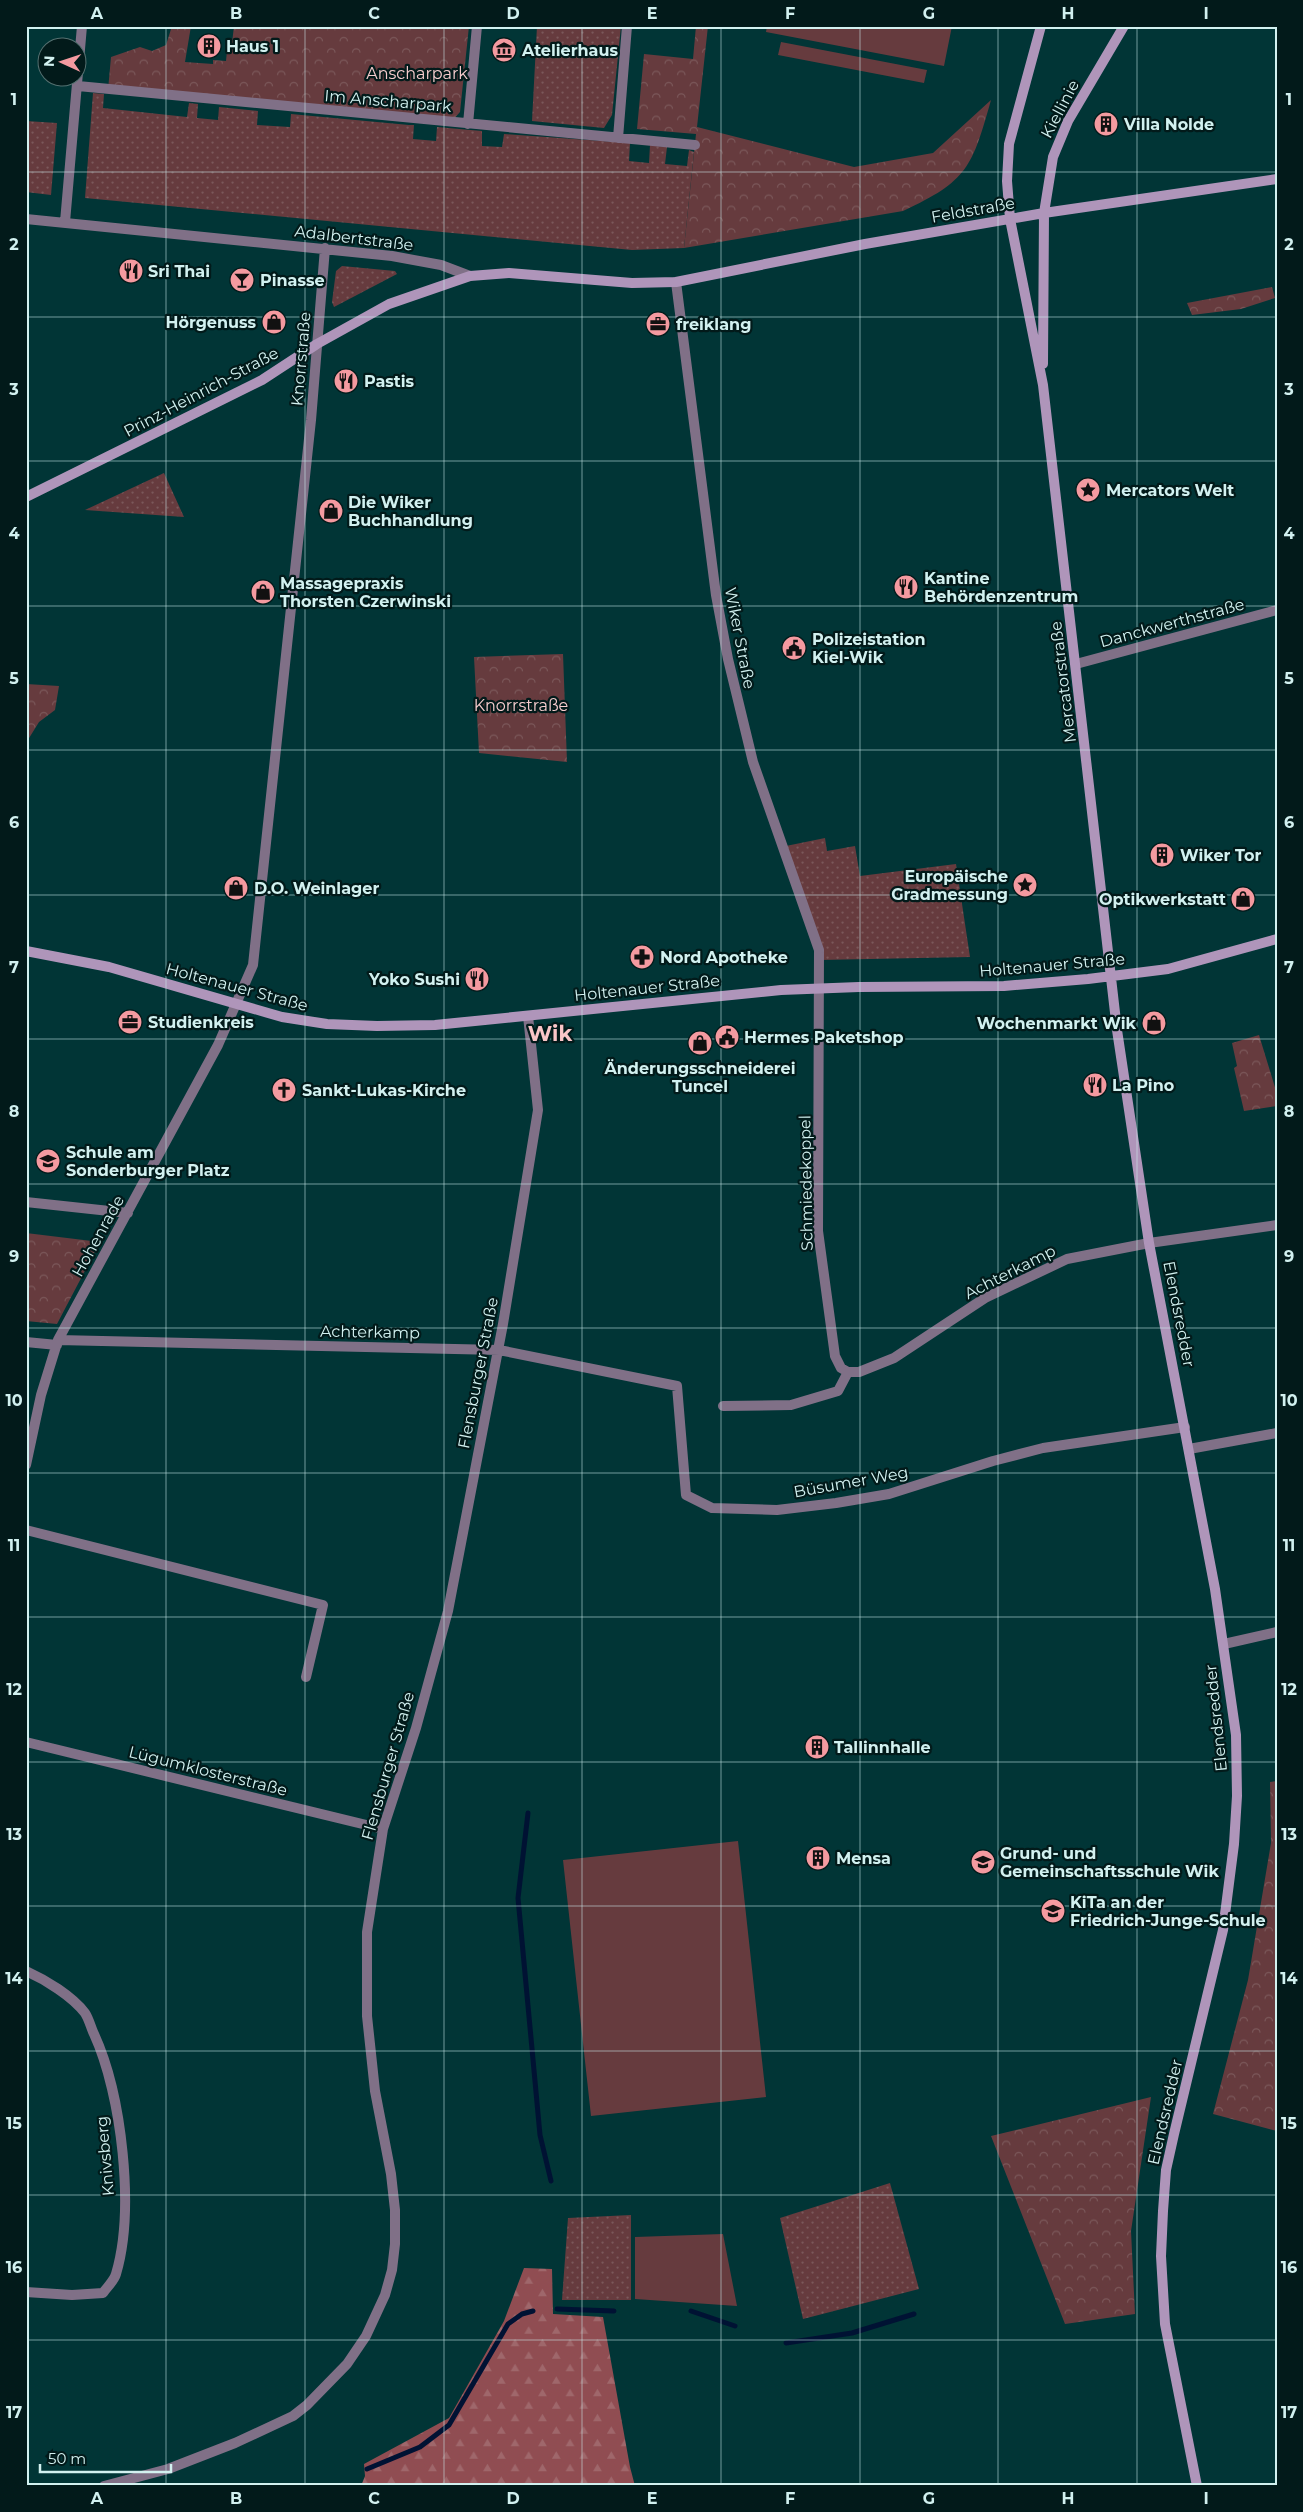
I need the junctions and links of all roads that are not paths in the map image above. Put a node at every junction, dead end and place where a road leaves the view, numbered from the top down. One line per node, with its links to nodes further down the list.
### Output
1 (477, 26): 7 (street)
2 (627, 26): 8 (street)
3 (1041, 26): 13 (main road, Kiellinie)
4 (1124, 26): 11 (main road, Kiellinie)
5 (88, 87): 7 (street, Im Anscharpark)
6 (78, 88): 14 (street)
7 (468, 124): 8 (street, Im Anscharpark)
8 (618, 138): 9 (street, Im Anscharpark)
9 (695, 145)
10 (1277, 179): 11 (main road, Feldstraße)
11 (1044, 213): 13 (main road, Feldstraße); 19 (main road, Mercatorstraße)
12 (26, 219): 14 (street, Adalbertstraße)
13 (1010, 219): 17 (main road, Feldstraße); 19 (main road, Mercatorstraße)
14 (65, 222): 15 (street, Adalbertstraße)
15 (325, 248): 16 (street, Adalbertstraße); 18 (street, Knorrstraße)
16 (470, 276): 17 (main road, Adalbertstraße); 18 (main road, Prinz-Heinrich-Straße)
17 (676, 282): 26 (street, Wiker Straße)
18 (317, 344): 20 (main road, Prinz-Heinrich-Straße); 27 (street, Knorrstraße)
19 (1043, 384): 22 (main road, Mercatorstraße)
20 (26, 497)
21 (1277, 610): 22 (street, Danckwerthstraße)
22 (1076, 664): 25 (main road, Mercatorstraße)
23 (1277, 939): 25 (main road, Holtenauer Straße)
24 (26, 950): 27 (main road, Holtenauer Straße)
25 (1111, 976): 26 (main road, Holtenauer Straße); 32 (main road, Elendsredder)
26 (821, 988): 28 (main road, Holtenauer Straße); 36 (street, Schmiedekoppel)
27 (236, 1005): 28 (main road, Holtenauer Straße); 30 (street, Hohenrade)
28 (528, 1016): 35 (street, Flensburger Straße)
29 (26, 1202): 30 (street)
30 (128, 1213): 34 (street, Hohenrade)
31 (1277, 1225): 32 (street, Achterkamp)
32 (1149, 1243): 36 (street, Achterkamp); 39 (main road, Elendsredder)
33 (26, 1342): 34 (street, Achterkamp)
34 (57, 1342): 35 (street, Achterkamp); 42 (street, Hohenrade)
35 (498, 1350): 37 (street, Achterkamp); 48 (street, Flensburger Straße)
36 (848, 1372): 38 (street)
37 (677, 1386): 39 (street, Büsumer Weg)
38 (723, 1406)
39 (1185, 1426): 41 (main road, Elendsredder)
40 (1277, 1434): 41 (street)
41 (1189, 1449): 45 (main road, Elendsredder)
42 (26, 1465)
43 (26, 1530): 46 (street)
44 (1277, 1632): 45 (street)
45 (1224, 1644): 52 (main road, Elendsredder)
46 (306, 1677)
47 (26, 1742): 48 (street, Lügumklosterstraße)
48 (382, 1829): 51 (street, Flensburger Straße)
49 (26, 1971): 50 (street, Knivsberg)
50 (26, 2292)
51 (104, 2486)
52 (1197, 2486)

